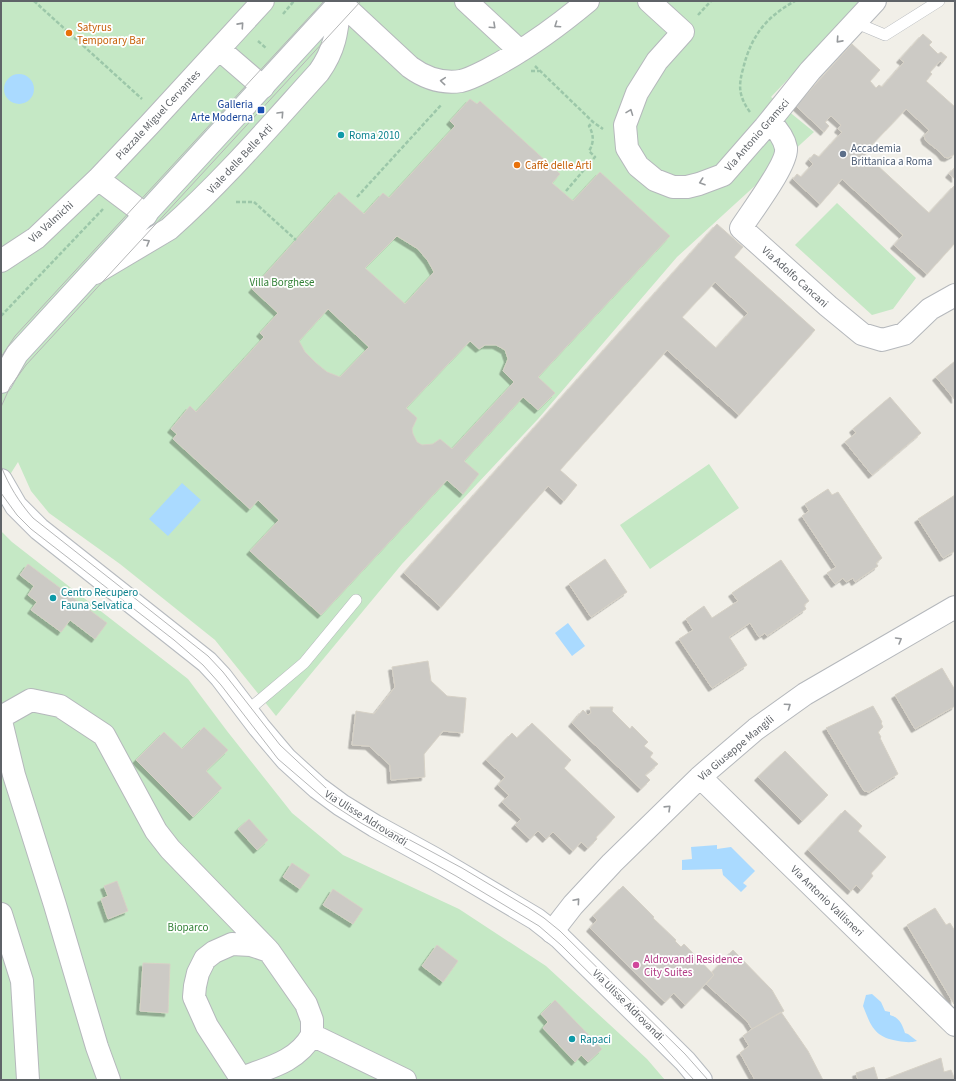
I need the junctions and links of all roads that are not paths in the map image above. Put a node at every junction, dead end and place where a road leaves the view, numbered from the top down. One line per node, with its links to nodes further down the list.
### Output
1 (263, 1): 9 (street, Piazzale Miguel Cervantes, one-way to 1)
2 (341, 1): 10 (street, one-way to 2); 11 (street, Viale delle Belle Arti); 16 (street, Viale delle Belle Arti, one-way to 2)
3 (466, 1): 10 (street, one-way to 10)
4 (588, 1): 10 (street, one-way to 10)
5 (649, 1): 12 (street, Via Antonio Gramsci, one-way to 5)
6 (875, 1): 8 (street, Via Antonio Gramsci)
7 (939, 1): 8 (lane)
8 (854, 22): 12 (street, Via Antonio Gramsci, one-way to 12)
9 (219, 49): 11 (street); 13 (street, Piazzale Miguel Cervantes)
10 (520, 51)
11 (262, 87): 14 (street, Viale delle Belle Arti)
12 (768, 124): 17 (street, Via Adolfo Cancani)
13 (98, 179): 14 (street); 15 (street, Via Valmichi)
14 (146, 215): 16 (street, Viale delle Belle Arti)
15 (1, 261)
16 (90, 276): 18 (street, Viale delle Belle Arti)
17 (955, 295)
18 (9, 360): 19 (street, Viale delle Belle Arti)
19 (1, 382)
20 (4, 490): 23 (street, Via Ulisse Aldrovandi)
21 (356, 600): 23 (lane)
22 (955, 608): 26 (street, Via Giuseppe Mangili, one-way to 22)
23 (247, 712): 28 (street, Via Ulisse Aldrovandi)
24 (1, 717): 29 (street)
25 (1, 720): 34 (street)
26 (700, 777): 28 (street, Via Giuseppe Mangili, one-way to 26); 30 (street, Via Antonio Vallisneri)
27 (1, 914): 33 (street)
28 (552, 932): 36 (street, Via Ulisse Aldrovandi)
29 (269, 951): 31 (street); 32 (street)
30 (955, 1025)
31 (312, 1035): 32 (street); 35 (street)
32 (241, 1079)
33 (28, 1080)
34 (109, 1080)
35 (405, 1080)
36 (701, 1080)

